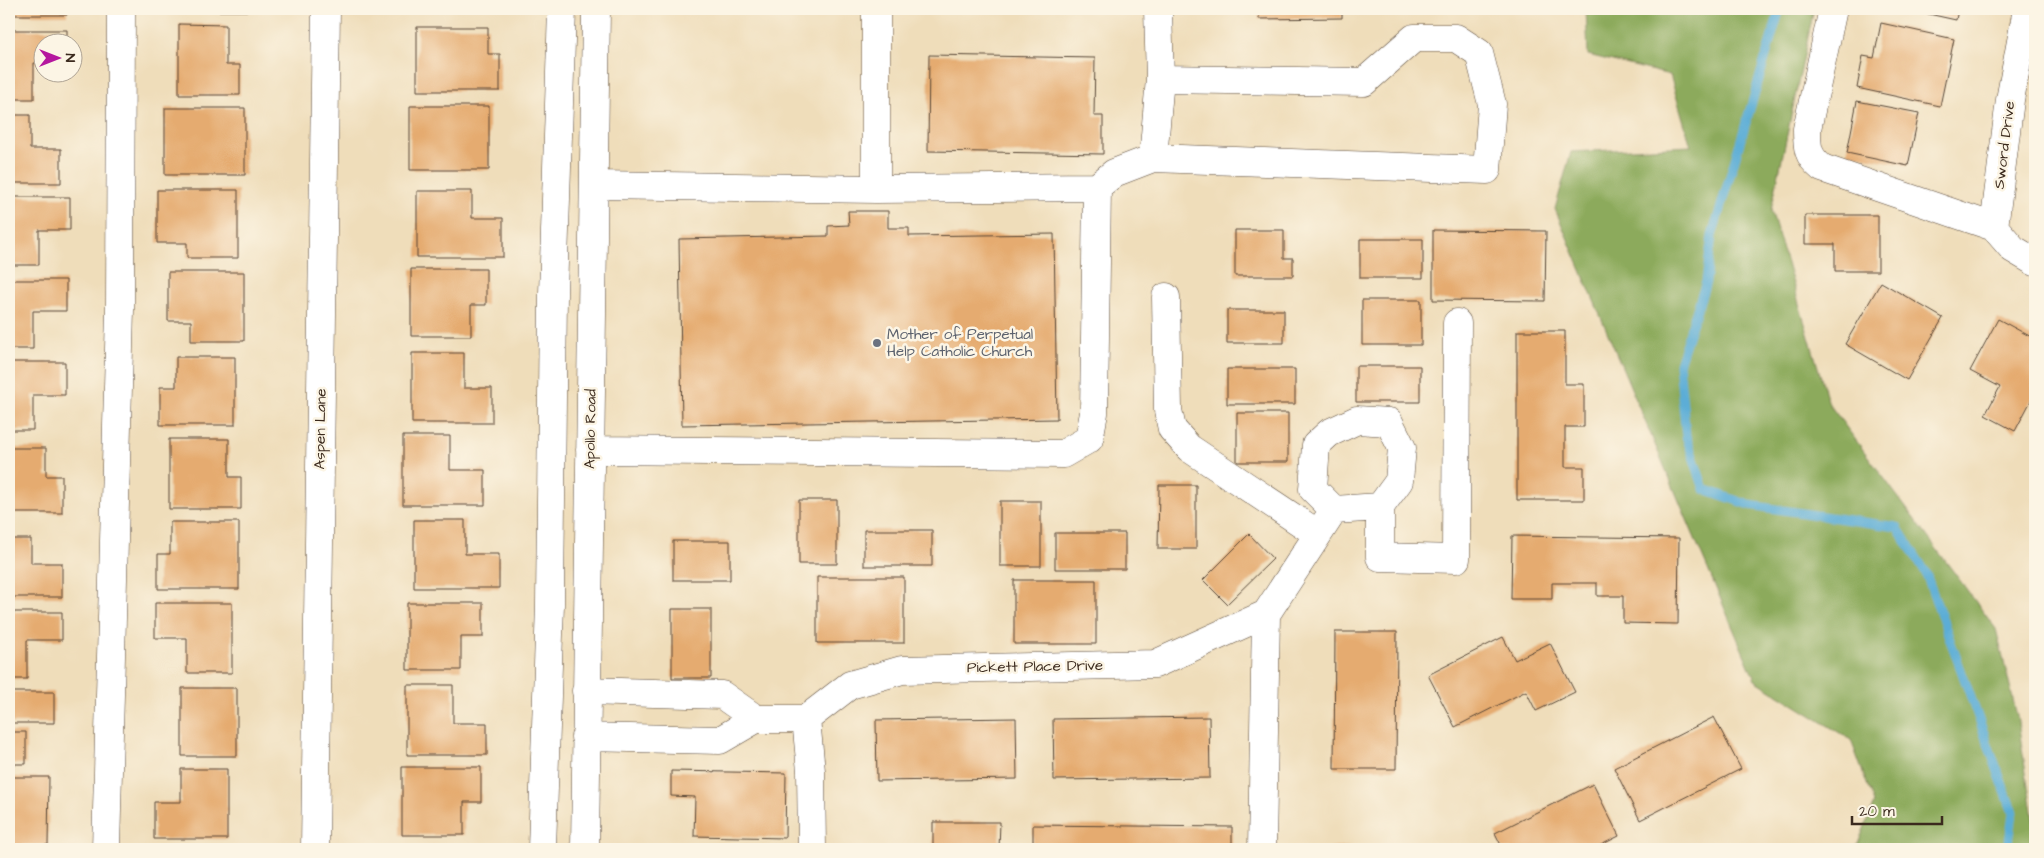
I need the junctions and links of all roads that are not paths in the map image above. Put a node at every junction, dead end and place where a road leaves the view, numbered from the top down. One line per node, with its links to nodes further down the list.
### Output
1 (121, 9): 27 (street)
2 (326, 9): 28 (street, Aspen Lane)
3 (562, 9): 29 (street)
4 (596, 9): 11 (street, Apollo Road)
5 (876, 9): 13 (street)
6 (1158, 9): 9 (street)
7 (1833, 9): 14 (street)
8 (2027, 9): 14 (street, Sword Drive)
9 (1160, 80): 10 (street); 10 (street)
10 (1153, 158): 12 (street)
11 (594, 185): 13 (street); 18 (street, Apollo Road)
12 (1097, 186): 13 (street); 18 (street)
13 (876, 189)
14 (1994, 227): 15 (street)
15 (2035, 262)
16 (1166, 297): 21 (street)
17 (1457, 323): 19 (street)
18 (590, 450): 23 (street, Apollo Road)
19 (1380, 507): 20 (street); 20 (street)
20 (1334, 510): 21 (street)
21 (1318, 534): 22 (street)
22 (1266, 614): 25 (street, Pickett Place Drive); 32 (street)
23 (586, 691): 24 (street); 26 (street, Apollo Road)
24 (756, 719): 25 (street); 26 (street)
25 (806, 719): 31 (street)
26 (585, 737): 30 (street, Apollo Road)
27 (106, 849)
28 (315, 849)
29 (542, 849)
30 (585, 849)
31 (812, 849)
32 (1262, 849)

